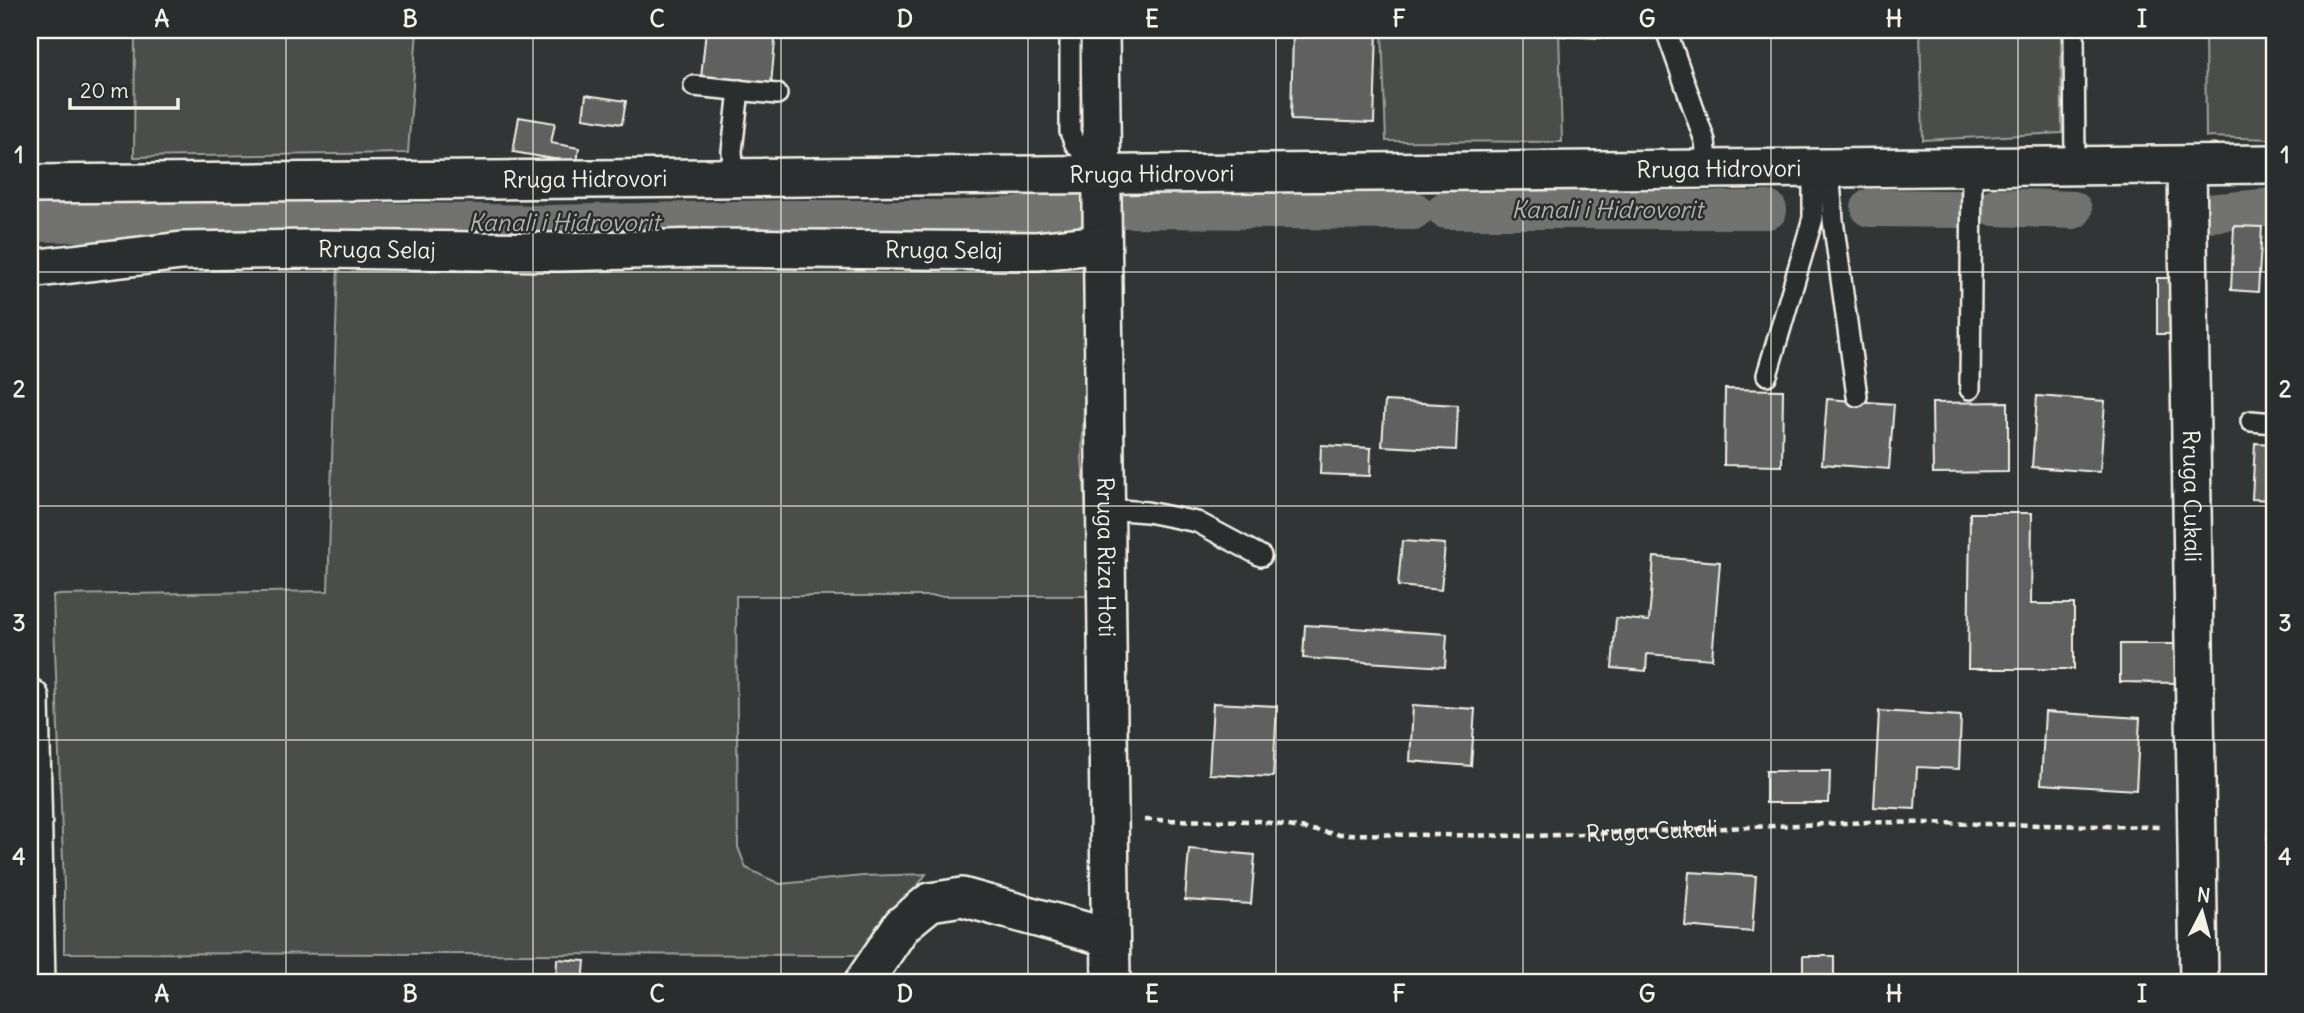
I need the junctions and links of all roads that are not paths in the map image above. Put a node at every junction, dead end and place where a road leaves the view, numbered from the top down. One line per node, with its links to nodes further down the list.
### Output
1 (1070, 30): 14 (lane)
2 (1100, 30): 14 (street, Rruga Riza Hoti)
3 (1666, 30): 13 (lane)
4 (2074, 30): 10 (lane)
5 (694, 86): 6 (lane)
6 (739, 90): 7 (lane); 15 (lane)
7 (777, 94)
8 (2187, 164): 9 (street, Rruga Hidrovori); 10 (street, Rruga Hidrovori); 31 (street, Rruga Cukali)
9 (2274, 164)
10 (2075, 165): 11 (street, Rruga Hidrovori)
11 (1972, 167): 12 (street, Rruga Hidrovori); 20 (lane)
12 (1821, 168): 13 (street, Rruga Hidrovori); 19 (lane); 21 (lane)
13 (1708, 169): 14 (street, Rruga Hidrovori)
14 (1101, 174): 15 (street, Rruga Hidrovori); 17 (street, Rruga Riza Hoti)
15 (734, 178): 16 (street, Rruga Hidrovori)
16 (30, 184)
17 (1102, 244): 18 (street, Rruga Selaj); 24 (street, Rruga Riza Hoti)
18 (30, 270)
19 (1767, 374)
20 (1970, 389)
21 (1857, 396)
22 (2251, 421): 23 (lane)
23 (2274, 423)
24 (1105, 509): 25 (lane); 27 (street, Rruga Riza Hoti)
25 (1261, 556)
26 (30, 698): 28 (street)
27 (1110, 938): 29 (street); 30 (street, Rruga Riza Hoti)
28 (36, 983)
29 (863, 983)
30 (1111, 983)
31 (2199, 983)

